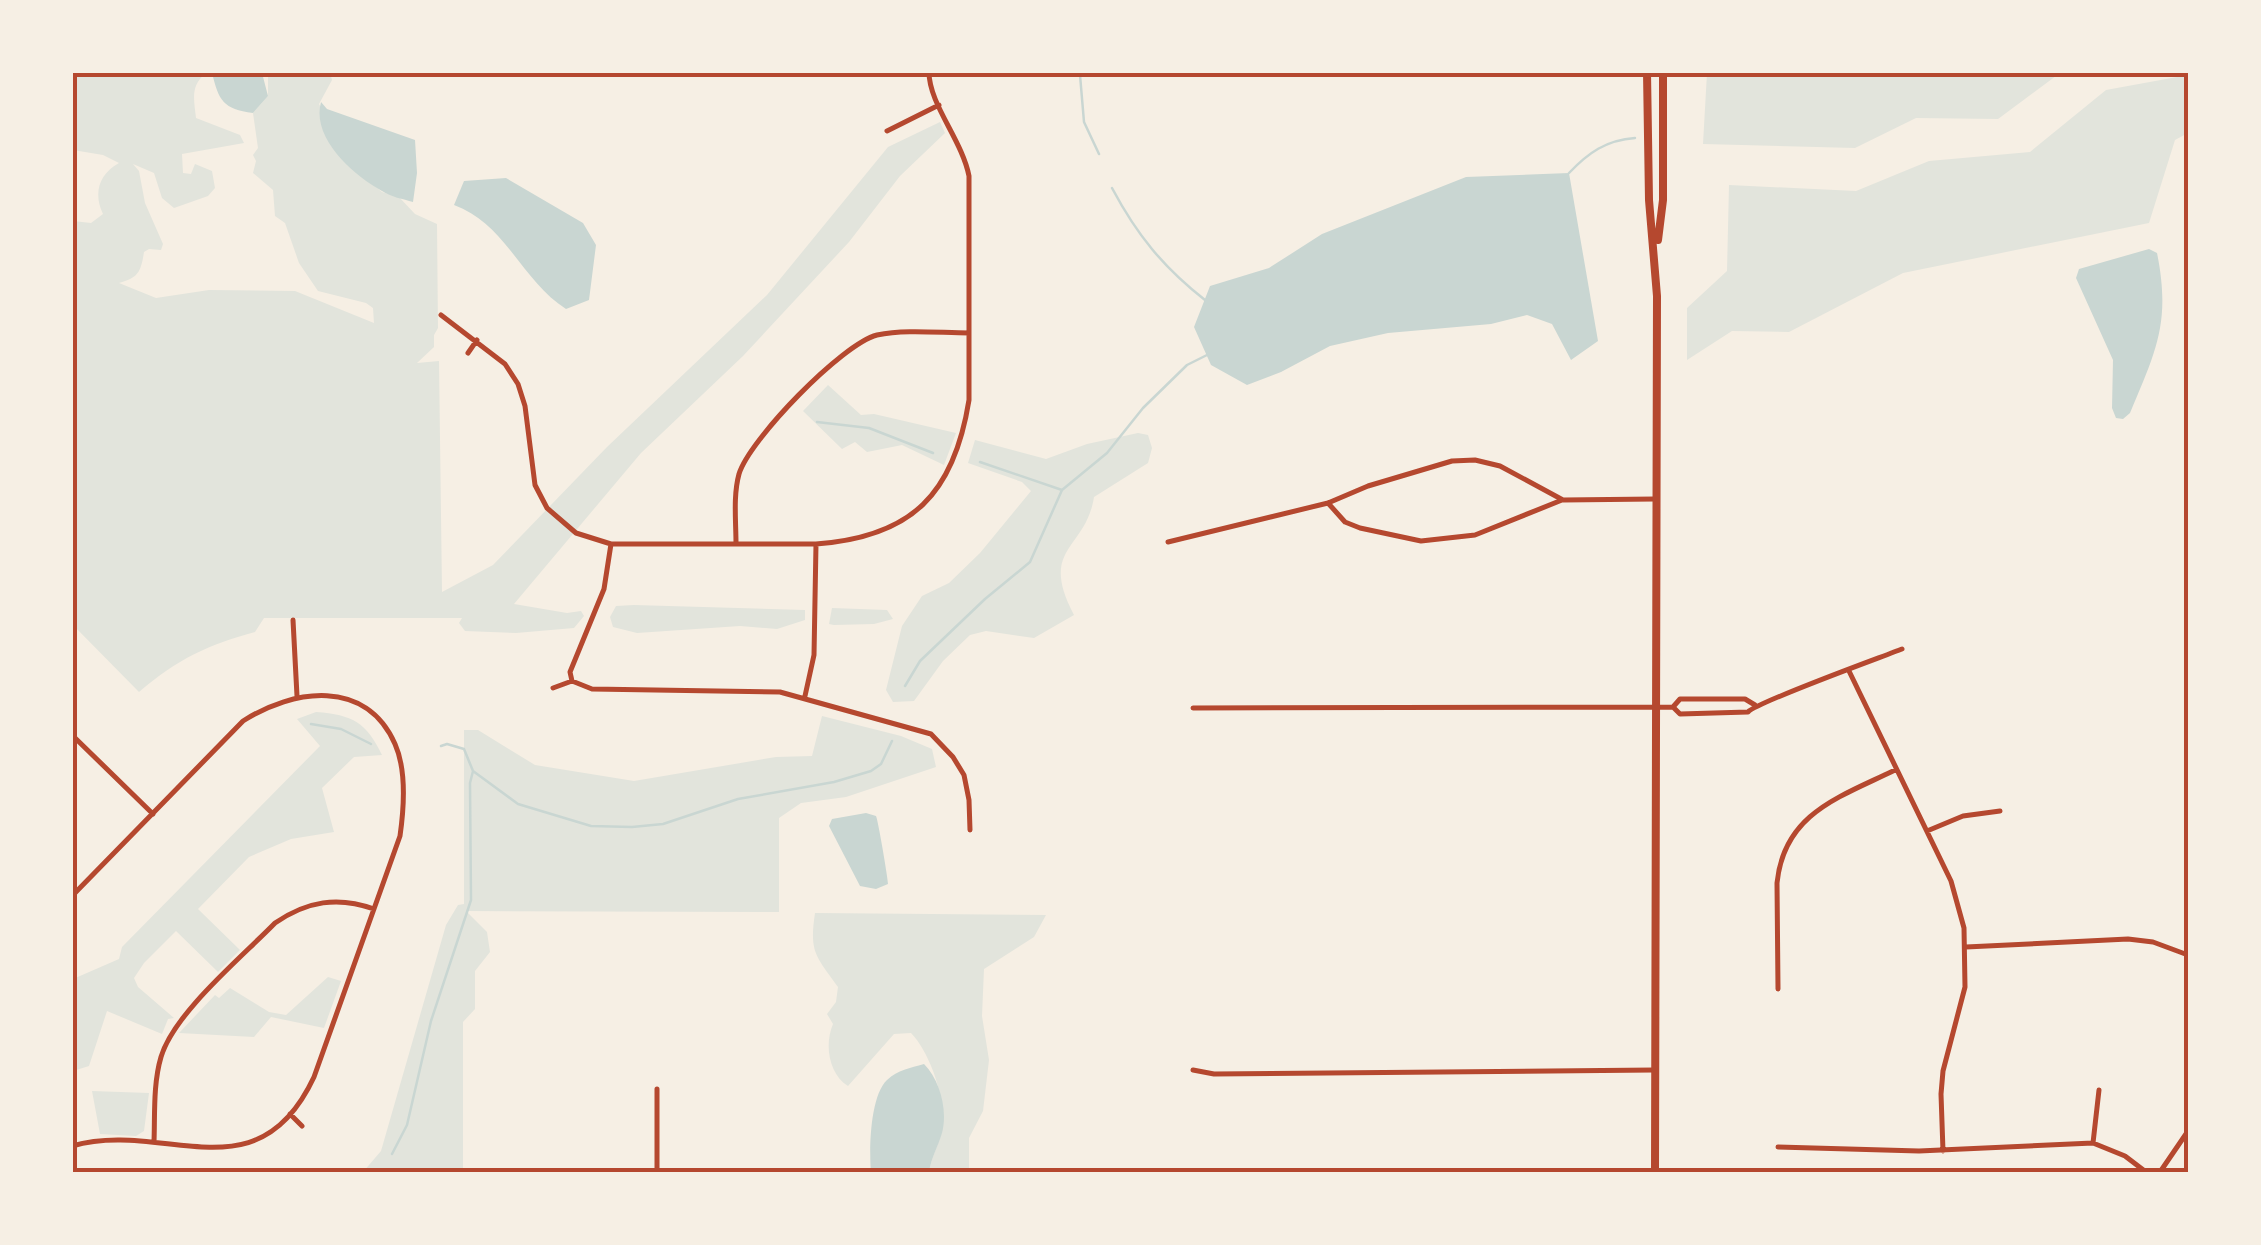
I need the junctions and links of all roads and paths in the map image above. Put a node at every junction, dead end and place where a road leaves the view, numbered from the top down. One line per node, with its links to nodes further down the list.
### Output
1 (929, 72): 4 (street)
2 (1647, 72): 6 (main road)
3 (1662, 72): 6 (main road)
4 (939, 105): 5 (street); 8 (street)
5 (887, 131)
6 (1656, 254): 11 (main road)
7 (441, 315): 9 (street)
8 (970, 333): 16 (street); 17 (street)
9 (477, 340): 10 (street); 15 (street)
10 (468, 353)
11 (1658, 499): 12 (street); 26 (main road)
12 (1563, 500): 13 (street); 13 (street)
13 (1328, 504): 14 (street)
14 (1168, 542)
15 (611, 544): 16 (street); 21 (street)
16 (736, 544): 17 (street)
17 (816, 544): 24 (street)
18 (293, 620): 23 (street)
19 (1902, 650): 20 (street)
20 (1849, 671): 25 (street); 30 (street)
21 (572, 681): 22 (street); 24 (street)
22 (553, 688)
23 (297, 696): 32 (street); 36 (street)
24 (804, 696): 33 (street)
25 (1754, 705): 27 (street); 27 (street)
26 (1658, 707): 27 (street); 28 (street); 41 (main road)
27 (1674, 707)
28 (1193, 708)
29 (72, 735): 32 (street)
30 (1895, 770): 34 (street); 39 (street)
31 (2000, 811): 34 (street)
32 (153, 814): 35 (street)
33 (970, 830)
34 (1928, 832): 37 (street)
35 (72, 896)
36 (374, 909): 44 (street); 47 (street)
37 (1966, 948): 38 (street); 51 (street)
38 (2188, 955)
39 (1778, 989)
40 (1194, 1070): 41 (street)
41 (1654, 1070): 53 (main road)
42 (657, 1088): 52 (street)
43 (2098, 1090): 48 (street)
44 (290, 1114): 45 (street); 47 (street)
45 (302, 1126)
46 (2188, 1131): 55 (street)
47 (154, 1142): 49 (street)
48 (2093, 1143): 51 (street); 54 (street)
49 (72, 1146)
50 (1778, 1146): 51 (street)
51 (1943, 1151)
52 (657, 1172)
53 (1655, 1172)
54 (2146, 1172)
55 (2160, 1172)

